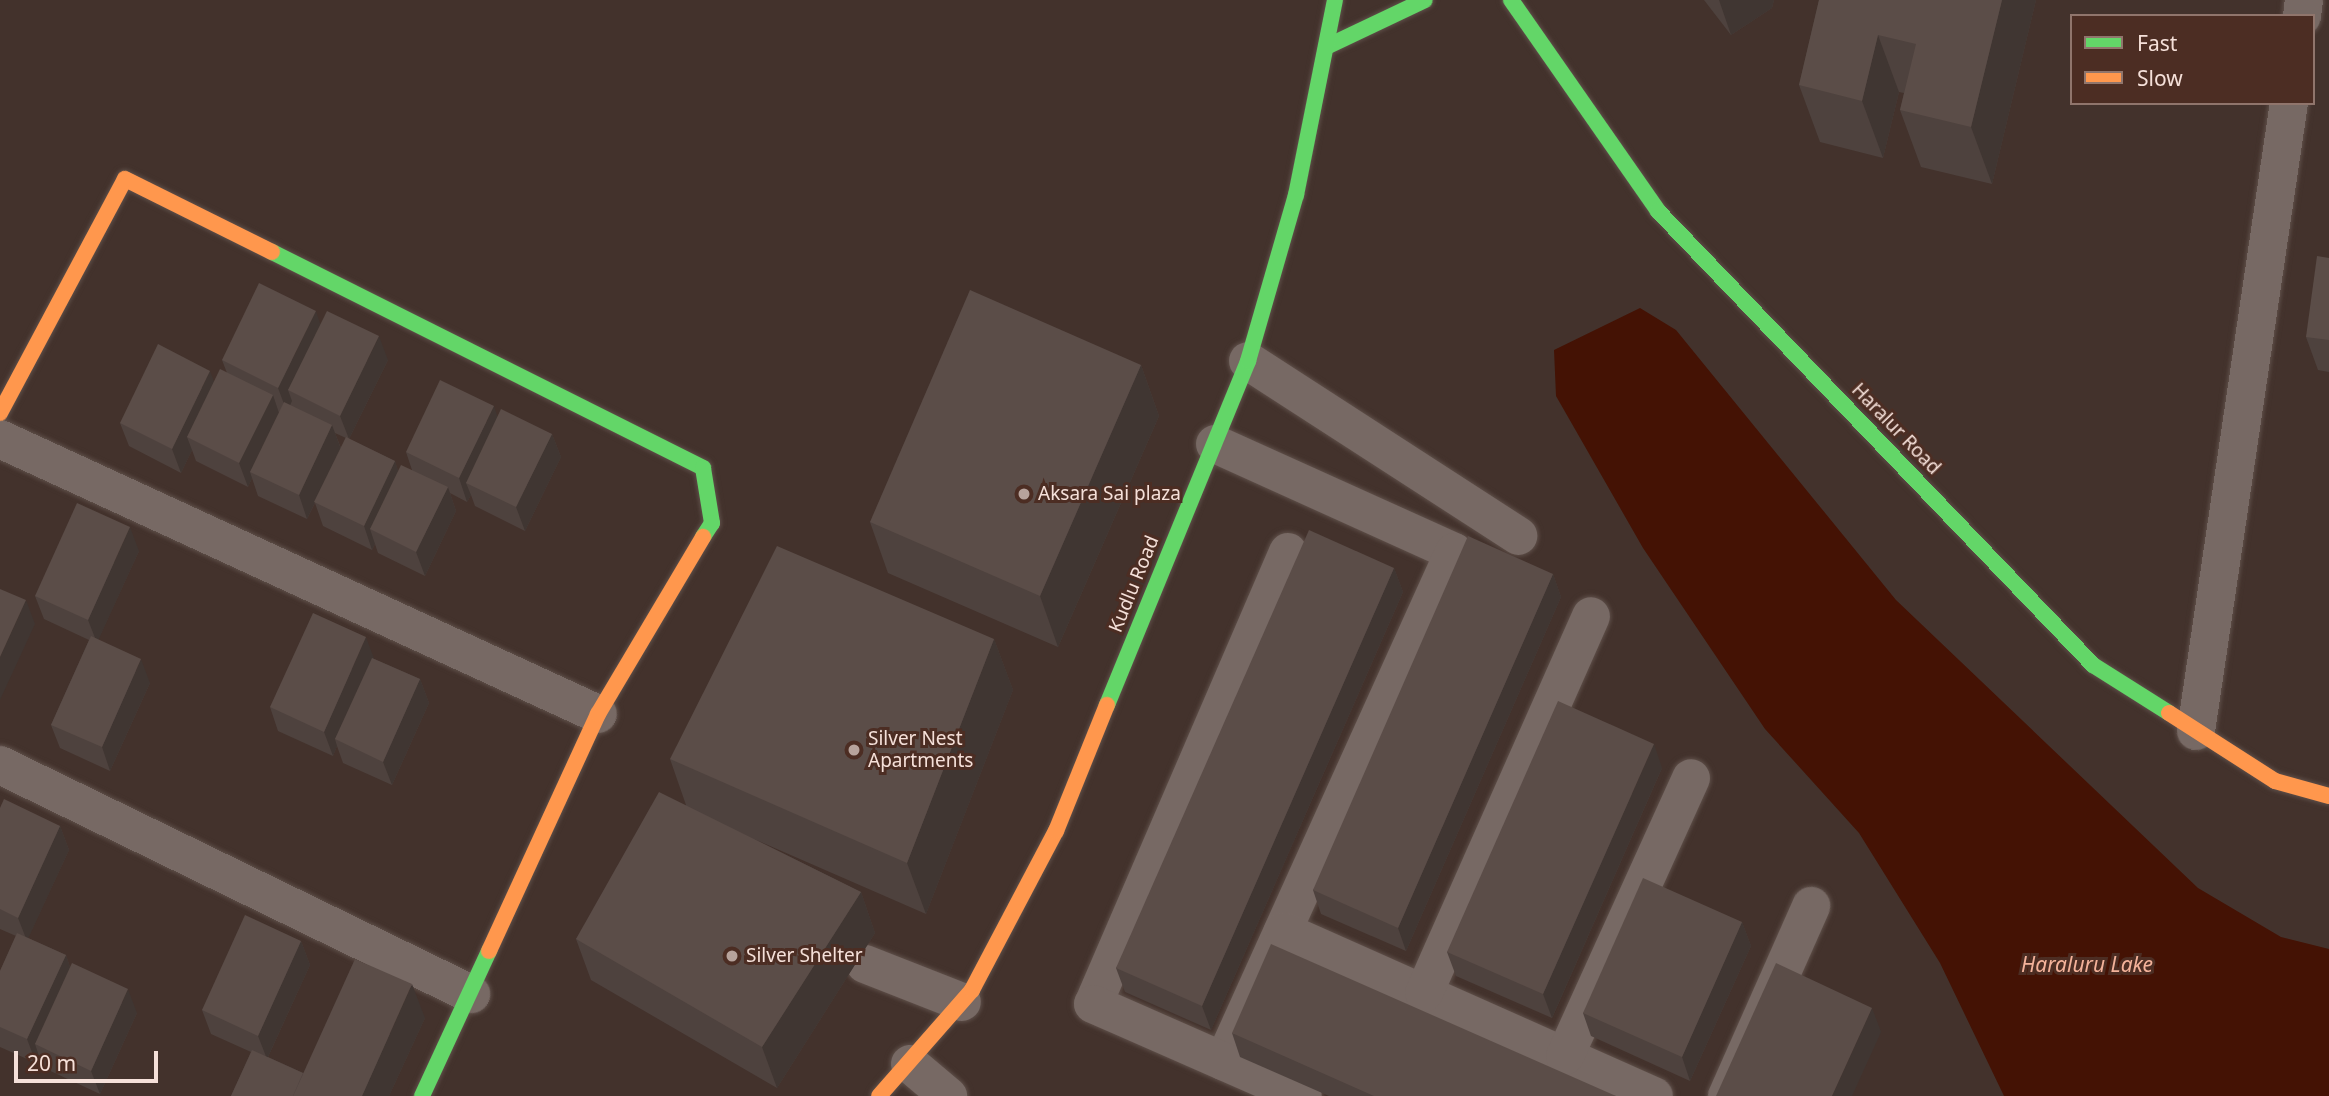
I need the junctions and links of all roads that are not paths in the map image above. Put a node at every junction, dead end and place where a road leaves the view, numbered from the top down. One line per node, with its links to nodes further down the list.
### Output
1 (1335, 0): 4 (street, Kudlu Road)
2 (1425, 0): 4 (street)
3 (1511, 0): 14 (street, Haralur Road)
4 (1328, 46): 6 (street, Kudlu Road)
5 (2289, 105): 14 (street)
6 (1248, 361): 9 (street, Kudlu Road); 10 (street)
7 (0, 413): 13 (street)
8 (0, 439): 13 (street)
9 (1215, 444): 19 (street); 23 (street, Kudlu Road)
10 (1518, 536)
11 (1288, 552): 25 (street)
12 (1591, 616): 21 (street)
13 (598, 714): 22 (street)
14 (2196, 731): 17 (street, Haralur Road)
15 (0, 765): 22 (street)
16 (1691, 778): 24 (street)
17 (2329, 796)
18 (1811, 906): 32 (street)
19 (1283, 931): 21 (street); 25 (street)
20 (865, 964): 23 (street)
21 (1424, 993): 24 (street)
22 (471, 994): 27 (street)
23 (962, 1002): 26 (street, Kudlu Road)
24 (1565, 1056): 31 (street)
25 (1224, 1061): 30 (street)
26 (911, 1064): 28 (street, Kudlu Road); 29 (street)
27 (422, 1096)
28 (879, 1096)
29 (948, 1096)
30 (1303, 1096)
31 (1654, 1096)
32 (1727, 1096)

